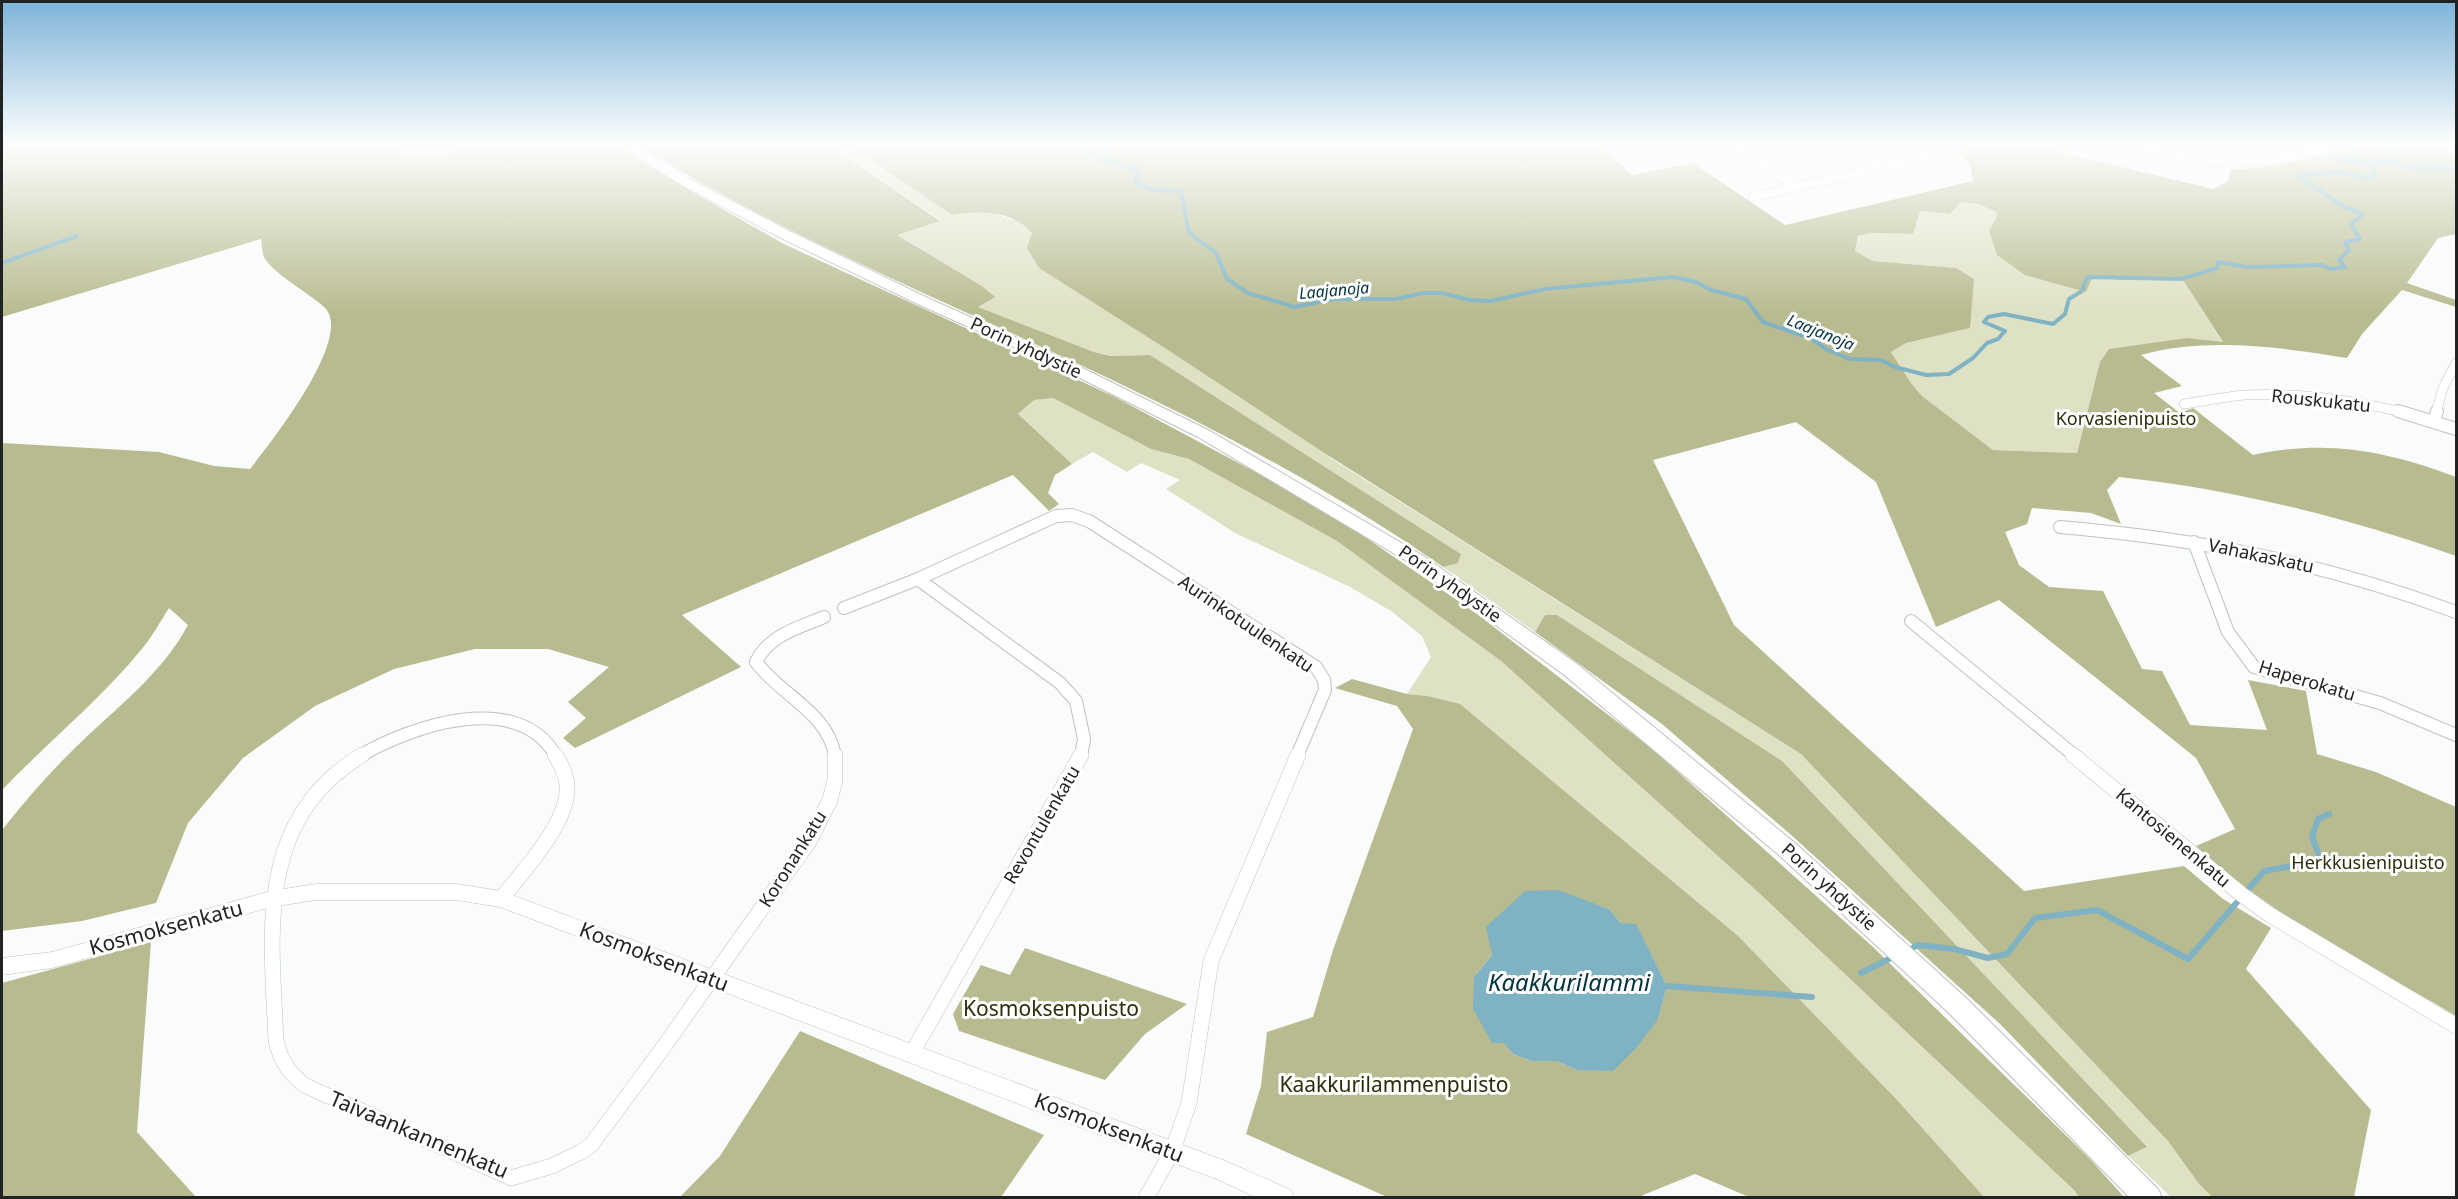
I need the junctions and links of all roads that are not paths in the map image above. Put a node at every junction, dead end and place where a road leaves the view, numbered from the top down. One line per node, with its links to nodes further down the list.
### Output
1 (722, 202): 23 (main road, Porin yhdystie)
2 (2457, 363): 4 (street)
3 (2184, 404): 4 (street, Rouskukatu)
4 (2434, 421): 5 (street, Rouskukatu)
5 (2457, 429)
6 (2060, 527): 7 (street, Vahakaskatu)
7 (2194, 542): 10 (street, Vahakaskatu); 13 (street, Haperokatu)
8 (918, 579): 9 (street, Aurinkotuulenkatu); 19 (street, Revontulenkatu); 20 (street, Aurinkotuulenkatu)
9 (844, 608)
10 (2457, 612)
11 (824, 616): 17 (street, Koronankatu)
12 (1911, 621): 18 (street, Kantosienenkatu)
13 (2457, 735)
14 (501, 898): 15 (street, Kosmoksenkatu); 15 (street, Taivaankannenkatu); 17 (street, Kosmoksenkatu)
15 (271, 899): 16 (street, Kosmoksenkatu); 17 (street, Taivaankannenkatu)
16 (2, 967)
17 (714, 980): 19 (street, Kosmoksenkatu)
18 (2457, 1026)
19 (912, 1053): 20 (street, Kosmoksenkatu)
20 (1172, 1152): 21 (street); 22 (street, Kosmoksenkatu)
21 (1146, 1197)
22 (1283, 1197)
23 (2149, 1197)

